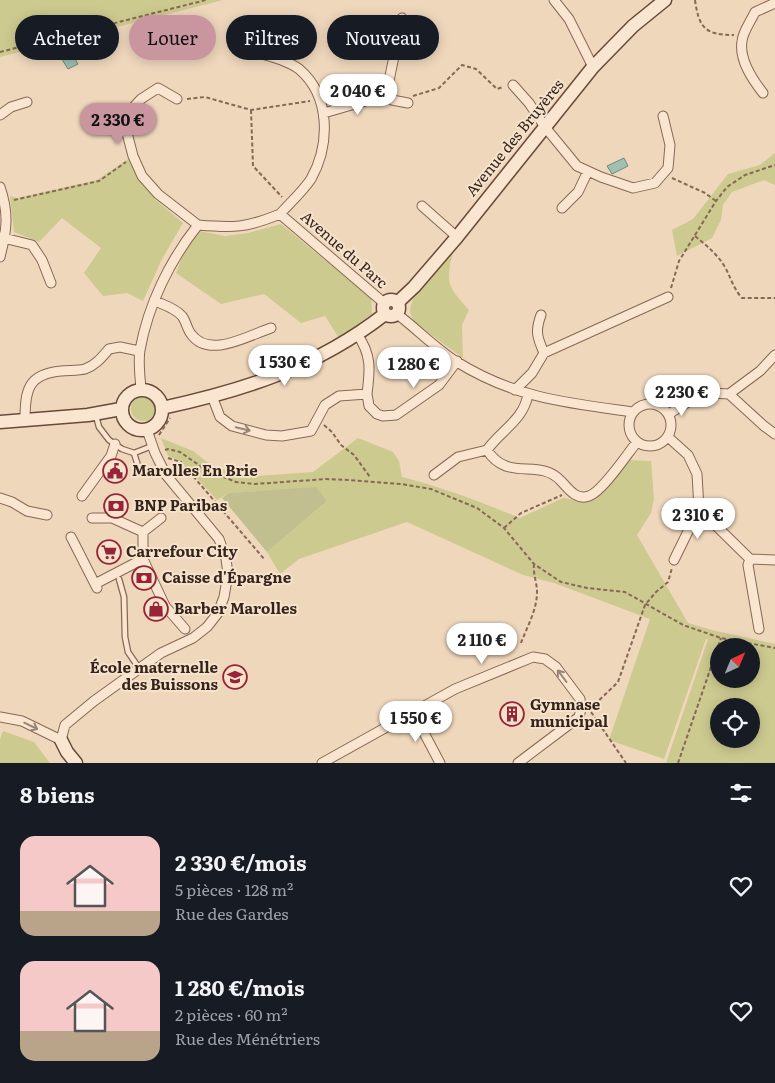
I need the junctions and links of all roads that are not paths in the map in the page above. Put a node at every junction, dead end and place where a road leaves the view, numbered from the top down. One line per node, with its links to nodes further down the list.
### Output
1 (554, 0): 6 (street)
2 (665, 0): 6 (street, Avenue des Bruyères)
3 (775, 3): 9 (street)
4 (278, 60): 11 (street)
5 (392, 60): 7 (street)
6 (593, 67): 18 (street, Avenue des Bruyères)
7 (388, 79): 10 (street); 11 (street)
8 (513, 85): 18 (street)
9 (763, 93)
10 (386, 95): 14 (street); 15 (street)
11 (320, 98): 15 (street)
12 (177, 99): 24 (street)
13 (27, 102): 16 (street)
14 (408, 103)
15 (324, 114): 23 (street)
16 (0, 115)
17 (663, 116): 19 (street)
18 (545, 127): 19 (street); 26 (street, Avenue des Bruyères)
19 (588, 171): 22 (street)
20 (0, 187): 25 (street)
21 (422, 206): 26 (street)
22 (562, 208)
23 (280, 214): 24 (street, Avenue du Parc); 31 (street, Avenue du Parc)
24 (198, 224): 30 (street)
25 (2, 237): 27 (street); 28 (street)
26 (457, 237): 31 (street, Avenue des Bruyères)
27 (0, 256)
28 (51, 282)
29 (668, 297): 36 (street)
30 (155, 301): 33 (street); 35 (street)
31 (391, 309): 34 (street, Avenue des Bruyères); 38 (street, Avenue du Parc)
32 (541, 315): 36 (street)
33 (270, 328)
34 (357, 334): 41 (street); 44 (street, Avenue des Bruyères)
35 (140, 352): 39 (street); 50 (street)
36 (544, 353): 40 (street)
37 (775, 354): 43 (street)
38 (457, 362): 40 (street, Avenue du Parc); 41 (street)
39 (141, 389): 45 (street); 46 (street)
40 (515, 390): 42 (street, Avenue du Parc)
41 (367, 394): 44 (street, one-way to 41)
42 (528, 394): 47 (street, Avenue du Parc); 58 (street)
43 (728, 394): 49 (street); 53 (street)
44 (212, 396): 46 (street, Avenue des Bruyères)
45 (121, 410): 48 (street); 52 (street)
46 (167, 412): 52 (street)
47 (633, 412): 49 (street); 55 (street)
48 (96, 414): 50 (street); 56 (lane)
49 (669, 414): 54 (street)
50 (25, 420): 51 (street)
51 (0, 422)
52 (146, 430): 57 (street)
53 (775, 434)
54 (668, 437): 55 (street); 64 (street)
55 (637, 442): 58 (street)
56 (115, 444): 59 (lane); 62 (street)
57 (158, 449): 59 (lane); 77 (street)
58 (487, 450): 61 (street)
59 (134, 453): 60 (lane)
60 (139, 469)
61 (434, 475)
62 (82, 496)
63 (0, 498): 65 (street)
64 (699, 509): 71 (street); 72 (street)
65 (47, 514)
66 (92, 518): 68 (street)
67 (161, 518): 68 (street)
68 (144, 532): 70 (street)
69 (71, 537): 70 (street)
70 (143, 559): 75 (street)
71 (750, 559): 73 (street); 76 (street)
72 (674, 560)
73 (775, 560)
74 (118, 579): 77 (lane)
75 (184, 629)
76 (759, 629)
77 (139, 669): 80 (street)
78 (413, 712): 82 (street); 83 (street); 84 (street, one-way to 78)
79 (0, 717): 80 (street, one-way to 80)
80 (61, 740): 81 (street)
81 (76, 763)
82 (322, 763)
83 (440, 763)
84 (518, 763)

